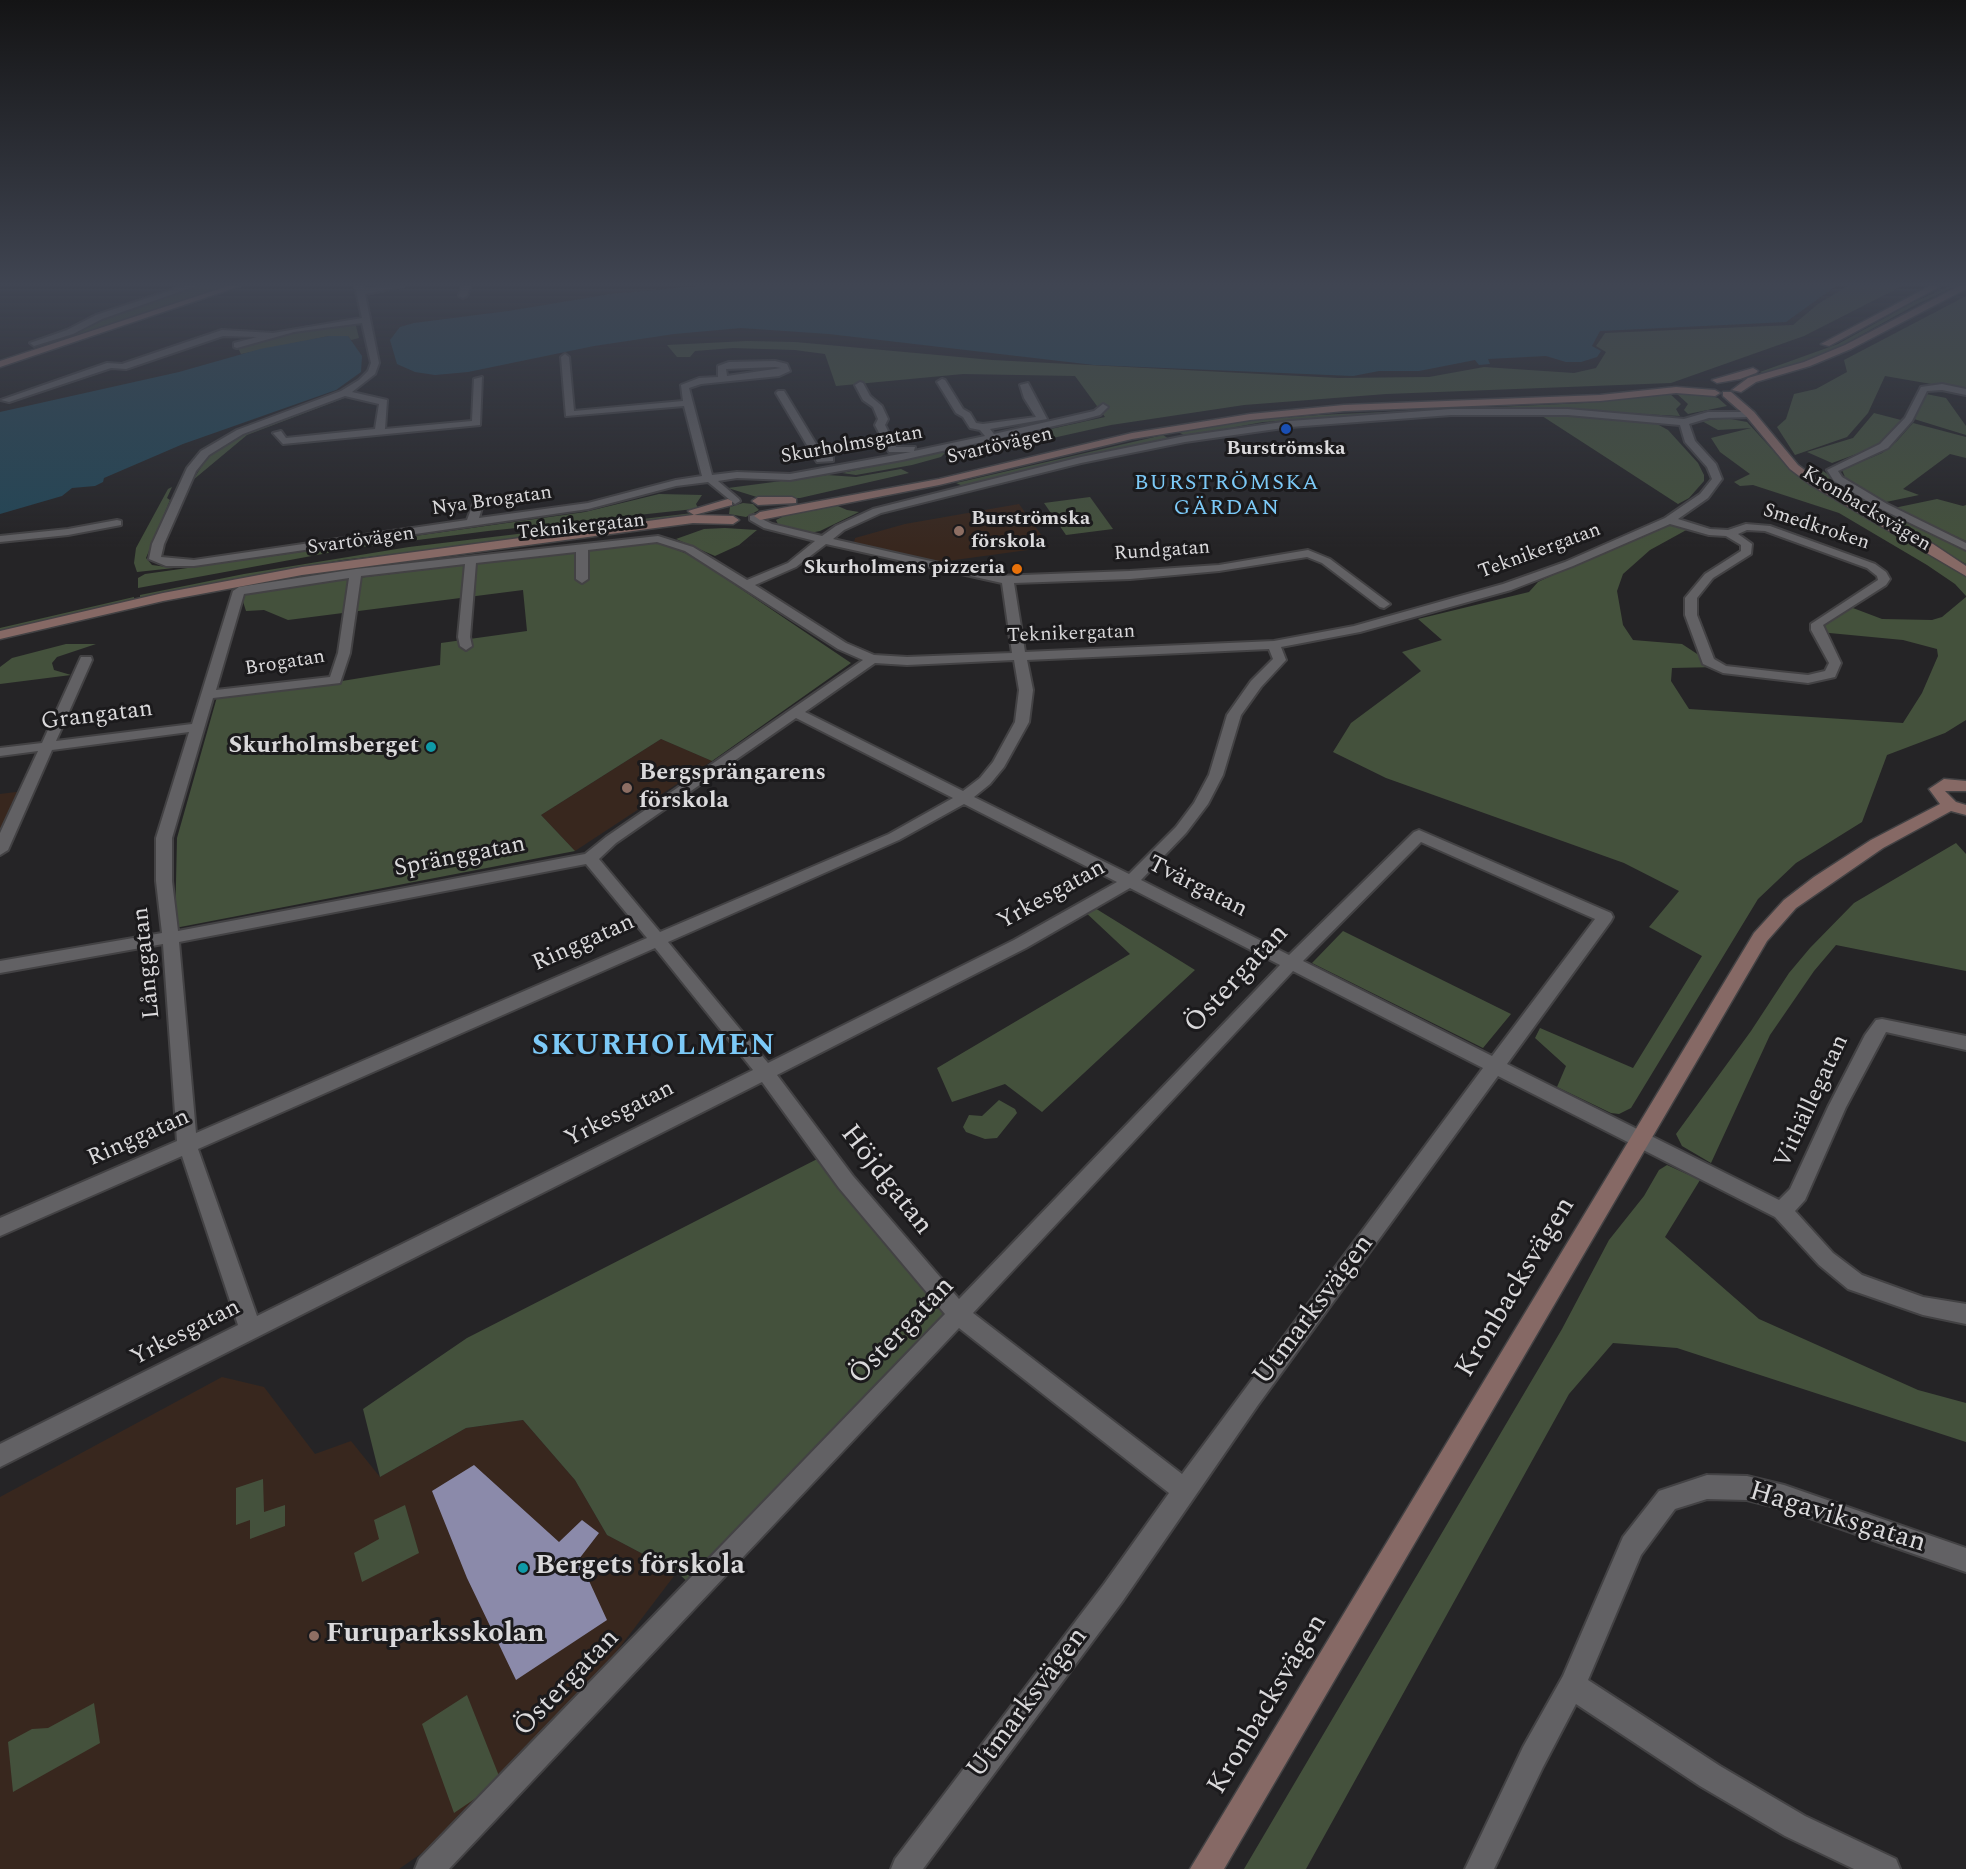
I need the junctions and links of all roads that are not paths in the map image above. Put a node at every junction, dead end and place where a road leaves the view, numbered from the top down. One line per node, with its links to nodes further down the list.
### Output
1 (86, 373): 22 (street)
2 (370, 373): 18 (street)
3 (566, 373): 23 (street)
4 (722, 373): 10 (street)
5 (777, 373): 10 (street)
6 (1748, 373): 11 (main road, Svartövägen)
7 (1776, 373): 16 (main road)
8 (1780, 373): 25 (main road)
9 (479, 378): 29 (street)
10 (723, 379): 23 (street)
11 (1704, 380): 15 (main road, Svartövägen); 16 (main road); 20 (main road)
12 (942, 382): 28 (street)
13 (860, 385): 32 (street)
14 (1025, 385): 27 (street)
15 (1664, 389): 20 (main road, Svartövägen); 38 (main road, Svartövägen); 42 (main road, Svartövägen)
16 (1737, 390): 21 (main road)
17 (1966, 392): 53 (street)
18 (344, 393): 29 (street); 50 (street, Nya Brogatan)
19 (781, 393): 34 (street)
20 (1714, 393): 21 (main road, Svartövägen)
21 (1727, 394): 25 (main road, Kronbacksvägen)
22 (6, 400)
23 (687, 403): 36 (street)
24 (1103, 407): 27 (street, Skurholmsgatan)
25 (1750, 414): 26 (street); 55 (main road, Kronbacksvägen)
26 (1684, 422): 44 (street, Teknikergatan); 51 (street)
27 (1035, 423): 28 (street); 31 (street, Skurholmsgatan)
28 (983, 427): 31 (street)
29 (380, 432): 30 (street)
30 (278, 433)
31 (991, 437): 33 (street, Skurholmsgatan)
32 (893, 450): 33 (street); 34 (street)
33 (917, 454): 35 (street, Skurholmsgatan)
34 (829, 459): 35 (street)
35 (834, 470): 36 (street, Skurholmsgatan)
36 (709, 479): 39 (street); 41 (street, Nya Brogatan)
37 (576, 493): 41 (street)
38 (758, 501): 39 (main road, Svartövägen); 42 (main road)
39 (732, 502): 43 (main road); 61 (main road, Svartövägen)
40 (478, 504): 46 (street)
41 (580, 507): 46 (street, Nya Brogatan)
42 (757, 517): 43 (main road, Svartövägen); 51 (street, Rundgatan)
43 (733, 520): 61 (main road, Svartövägen)
44 (1669, 520): 48 (street, Smedkroken); 66 (street, Teknikergatan)
45 (117, 523): 49 (street)
46 (472, 523): 50 (street, Nya Brogatan)
47 (362, 525): 50 (street)
48 (1730, 533): 48 (street, Smedkroken)
49 (0, 539)
50 (362, 539)
51 (824, 540): 58 (street, Rundgatan); 59 (street)
52 (582, 547): 54 (street, Teknikergatan); 57 (street); 59 (street, Teknikergatan)
53 (1966, 547)
54 (471, 560): 56 (street, Teknikergatan); 67 (street)
55 (1966, 572)
56 (356, 573): 60 (street, Teknikergatan); 71 (street, Brogatan)
57 (582, 579)
58 (1008, 580): 63 (street, Rundgatan); 68 (street, Ringgatan)
59 (748, 584): 69 (street, Teknikergatan)
60 (239, 591): 71 (street, Långgatan)
61 (161, 592): 62 (main road, Svartövägen)
62 (113, 602): 64 (main road, Svartövägen); 65 (main road, Svartövägen)
63 (1384, 604)
64 (0, 625)
65 (0, 635)
66 (1274, 645): 68 (street, Teknikergatan); 83 (street, Yrkesgatan)
67 (466, 646)
68 (1020, 656): 69 (street, Teknikergatan); 77 (street, Ringgatan)
69 (872, 659): 72 (street)
70 (86, 660): 74 (street)
71 (207, 695): 73 (street, Långgatan)
72 (796, 713): 77 (street, Tvärgatan); 82 (street)
73 (199, 727): 74 (street, Grangatan); 84 (street, Långgatan)
74 (47, 746): 75 (street, Grangatan); 81 (street)
75 (0, 752)
76 (1966, 786): 78 (main road)
77 (964, 798): 83 (street, Tvärgatan); 85 (street, Ringgatan)
78 (1950, 805): 79 (main road); 91 (main road, Kronbacksvägen)
79 (1966, 810)
80 (1419, 836): 86 (street, Östergatan); 89 (street, Utmarksvägen)
81 (0, 850)
82 (591, 858): 84 (street, Spränggatan); 85 (street, Höjdgatan)
83 (1131, 881): 86 (street, Tvärgatan); 90 (street, Yrkesgatan)
84 (171, 938): 87 (street, Spränggatan); 92 (street, Långgatan)
85 (656, 939): 90 (street, Höjdgatan); 92 (street, Ringgatan)
86 (1291, 963): 89 (street, Tvärgatan); 96 (street, Östergatan)
87 (0, 967)
88 (1966, 1042): 93 (street, Vithällegatan)
89 (1497, 1067): 91 (street, Tvärgatan); 99 (street, Utmarksvägen)
90 (765, 1072): 96 (street, Höjdgatan); 97 (street, Yrkesgatan)
91 (1641, 1138): 93 (street); 104 (main road, Kronbacksvägen)
92 (187, 1144): 94 (street, Ringgatan); 97 (street, Långgatan)
93 (1782, 1211): 95 (street)
94 (0, 1227)
95 (1966, 1314)
96 (959, 1315): 99 (street, Höjdgatan); 102 (street, Östergatan)
97 (251, 1330): 98 (street, Yrkesgatan)
98 (0, 1456)
99 (1185, 1491): 103 (street, Utmarksvägen)
100 (1966, 1560): 101 (street, Hagaviksgatan)
101 (1572, 1685): 105 (street, Hagaviksgatan); 106 (street)
102 (436, 1866)
103 (905, 1869)
104 (1206, 1869)
105 (1479, 1869)
106 (1886, 1869)

